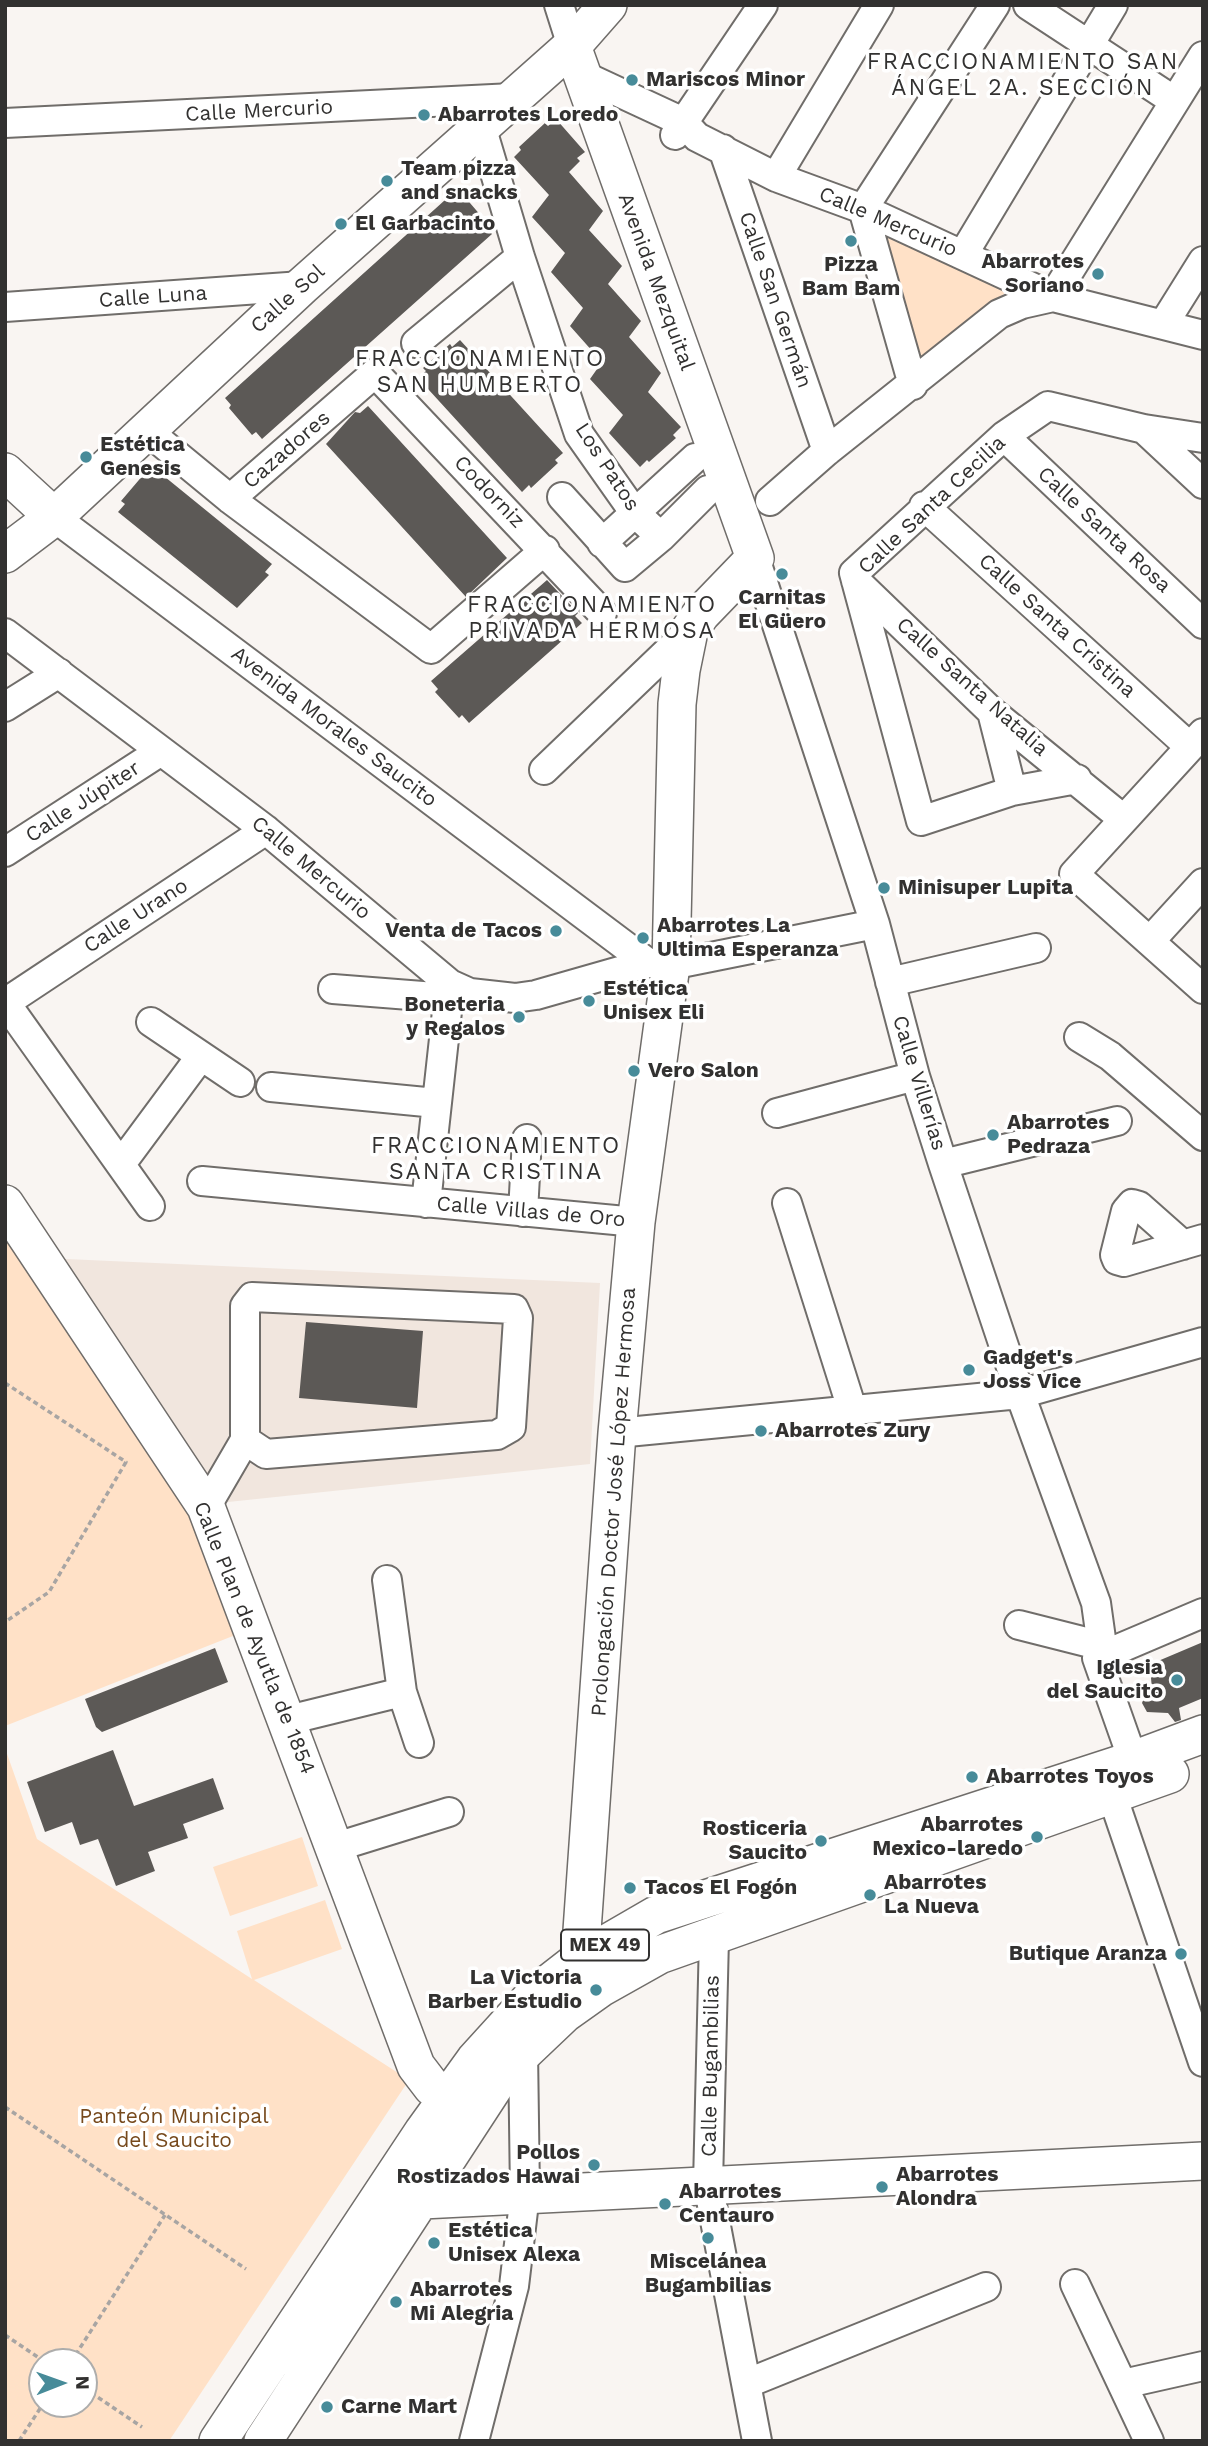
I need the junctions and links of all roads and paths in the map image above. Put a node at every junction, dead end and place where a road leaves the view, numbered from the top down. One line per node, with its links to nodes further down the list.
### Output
1 (559, 5): 10 (street, Avenida Mezquital)
2 (608, 5): 10 (main road, Calle Sol)
3 (763, 5): 15 (street)
4 (880, 5): 17 (street)
5 (995, 5): 18 (street)
6 (1028, 5): 8 (street)
7 (1113, 5): 8 (street)
8 (1088, 44): 12 (street); 19 (street)
9 (1203, 55): 12 (street)
10 (582, 74): 11 (main road, Calle Sol); 15 (street, Calle Mercurio); 49 (main road, Avenida Mezquital)
11 (513, 98): 13 (street, Calle Mercurio); 14 (main road, Calle Sol)
12 (1173, 100): 23 (street)
13 (5, 123)
14 (481, 126): 20 (street, Los Patos); 22 (main road, Calle Sol)
15 (685, 131): 16 (street, Calle Mercurio)
16 (723, 149): 17 (street, Calle Mercurio); 34 (street, Calle San Germán)
17 (776, 177): 18 (street, Calle Mercurio)
18 (863, 209): 19 (street, Calle Mercurio); 29 (street)
19 (964, 253): 23 (street, Calle Mercurio)
20 (520, 257): 27 (street); 43 (street, Los Patos)
21 (1203, 261): 25 (street)
22 (302, 286): 24 (street, Calle Luna); 30 (main road, Calle Sol)
23 (1053, 297): 25 (street, Calle Mercurio); 29 (street)
24 (5, 307)
25 (1163, 325): 26 (street, Calle Mercurio)
26 (1203, 335)
27 (416, 343)
28 (375, 373): 40 (street, Cazadores); 47 (street, Codorniz)
29 (914, 385): 34 (street)
30 (145, 429): 40 (street); 44 (main road, Calle Sol)
31 (1144, 429): 32 (street, Calle Santa Cecilia); 33 (street, Calle Santa Cecilia); 37 (street)
32 (1004, 436): 42 (street, Calle Santa Cecilia); 52 (street, Calle Santa Rosa)
33 (1203, 438)
34 (827, 452): 41 (street)
35 (695, 458): 43 (street)
36 (5, 472): 44 (main road, Avenida Morales Saucito)
37 (1203, 484)
38 (708, 490): 45 (street)
39 (562, 497): 46 (street)
40 (230, 499): 47 (street)
41 (770, 501)
42 (924, 506): 50 (street, Calle Santa Cecilia); 58 (street, Calle Santa Cristina)
43 (634, 512): 45 (street, Los Patos); 46 (street)
44 (54, 517): 48 (main road, Calle Sol); 70 (street, Avenida Morales Saucito)
45 (662, 537): 46 (street)
46 (602, 542)
47 (545, 550): 51 (street, Codorniz)
48 (5, 554)
49 (755, 558): 53 (main road); 67 (street, Calle Villerías)
50 (856, 581): 57 (street, Calle Santa Natalia); 62 (street, Calle Santa Cecilia)
51 (602, 613)
52 (1203, 624)
53 (689, 631): 60 (street); 70 (main road, Prolongación Doctor José López Hermosa)
54 (5, 633): 55 (street, Calle Mercurio)
55 (59, 673): 56 (street); 59 (street, Calle Mercurio)
56 (5, 707)
57 (992, 712): 61 (street, Calle Santa Natalia); 62 (street)
58 (1196, 740): 63 (street)
59 (162, 751): 64 (street, Calle Mercurio); 65 (street, Calle Júpiter)
60 (544, 770)
61 (1077, 779): 62 (street, Calle Santa Cecilia); 63 (street, Calle Santa Natalia)
62 (1012, 791)
63 (1122, 818): 68 (street)
64 (266, 830): 74 (street, Calle Mercurio); 75 (street, Calle Urano)
65 (5, 852)
66 (1203, 883): 68 (street)
67 (875, 924): 70 (street, Calle Mercurio); 71 (street, Calle Villerías)
68 (1150, 941): 73 (street)
69 (1036, 948): 71 (street)
70 (659, 964): 74 (street, Calle Mercurio); 95 (main road, Prolongación Doctor José López Hermosa)
71 (890, 982): 79 (street, Calle Villerías)
72 (333, 989): 74 (street)
73 (1203, 989)
74 (449, 991): 82 (street)
75 (5, 1003): 87 (street)
76 (151, 1022): 78 (street)
77 (1079, 1037): 85 (street)
78 (201, 1056): 80 (street); 87 (street)
79 (915, 1076): 83 (street); 88 (street, Calle Villerías)
80 (240, 1082)
81 (271, 1087): 82 (street)
82 (436, 1104): 90 (street)
83 (777, 1112)
84 (1117, 1121): 88 (street)
85 (1203, 1136)
86 (527, 1139): 94 (street)
87 (121, 1164): 93 (street)
88 (943, 1164): 98 (street, Calle Villerías)
89 (202, 1181): 90 (street, Calle Villas de Oro)
90 (426, 1203): 94 (street, Calle Villas de Oro)
91 (787, 1203): 99 (street)
92 (5, 1204): 102 (main road, Calle Plan de Ayutla de 1854)
93 (150, 1206)
94 (523, 1212): 95 (street, Calle Villas de Oro)
95 (636, 1222): 100 (main road, Prolongación Doctor José López Hermosa)
96 (1203, 1342): 98 (street)
97 (5, 1382): 105 (path)
98 (1020, 1394): 99 (street); 107 (street, Calle Villerías)
99 (852, 1409): 100 (street)
100 (617, 1433): 118 (main road, Prolongación Doctor José López Hermosa)
101 (245, 1440): 101 (street); 102 (street)
102 (206, 1507): 109 (main road, Calle Plan de Ayutla de 1854)
103 (387, 1580): 108 (street)
104 (1203, 1613): 107 (street)
105 (5, 1622)
106 (1019, 1625): 107 (street)
107 (1100, 1652): 112 (street, Calle Villerías)
108 (402, 1692): 109 (street); 111 (street)
109 (288, 1720): 116 (main road, Calle Plan de Ayutla de 1854)
110 (1203, 1734): 112 (main road, MEX 49)
111 (419, 1743)
112 (1133, 1760): 118 (main road, MEX 49)
113 (1203, 1762): 114 (main road, MEX 49)
114 (1112, 1795): 117 (main road, MEX 49); 120 (street)
115 (449, 1812): 116 (street)
116 (336, 1847): 123 (main road, Calle Plan de Ayutla de 1854)
117 (714, 1938): 119 (main road, MEX 49); 125 (street, Calle Bugambilias)
118 (580, 1959): 119 (main road, Prolongación Doctor José López Hermosa); 123 (main road, MEX 49)
119 (533, 2041): 123 (main road, MEX 49); 127 (street)
120 (1203, 2062)
121 (7, 2108): 122 (path); 129 (path)
122 (5, 2114)
123 (461, 2118): 126 (main road, MEX 49); 127 (main road); 128 (main road, MEX 49)
124 (1203, 2161): 125 (main road)
125 (708, 2184): 127 (main road); 137 (street, Calle Bugambilias)
126 (383, 2193): 128 (main road); 143 (main road, MEX 49)
127 (511, 2195): 128 (main road); 145 (street)
128 (422, 2200): 144 (main road, MEX 49)
129 (165, 2215): 130 (path); 134 (path)
130 (246, 2269)
131 (1075, 2284): 138 (street)
132 (986, 2287): 137 (street)
133 (5, 2335): 135 (path)
134 (80, 2348)
135 (28, 2351)
136 (1203, 2366): 138 (street)
137 (748, 2384): 146 (street, Calle Bugambilias)
138 (1123, 2384): 147 (street)
139 (98, 2397): 141 (path)
140 (34, 2418): 142 (path)
141 (142, 2427)
142 (19, 2441)
143 (218, 2441)
144 (263, 2441)
145 (474, 2441)
146 (757, 2441)
147 (1149, 2441)

